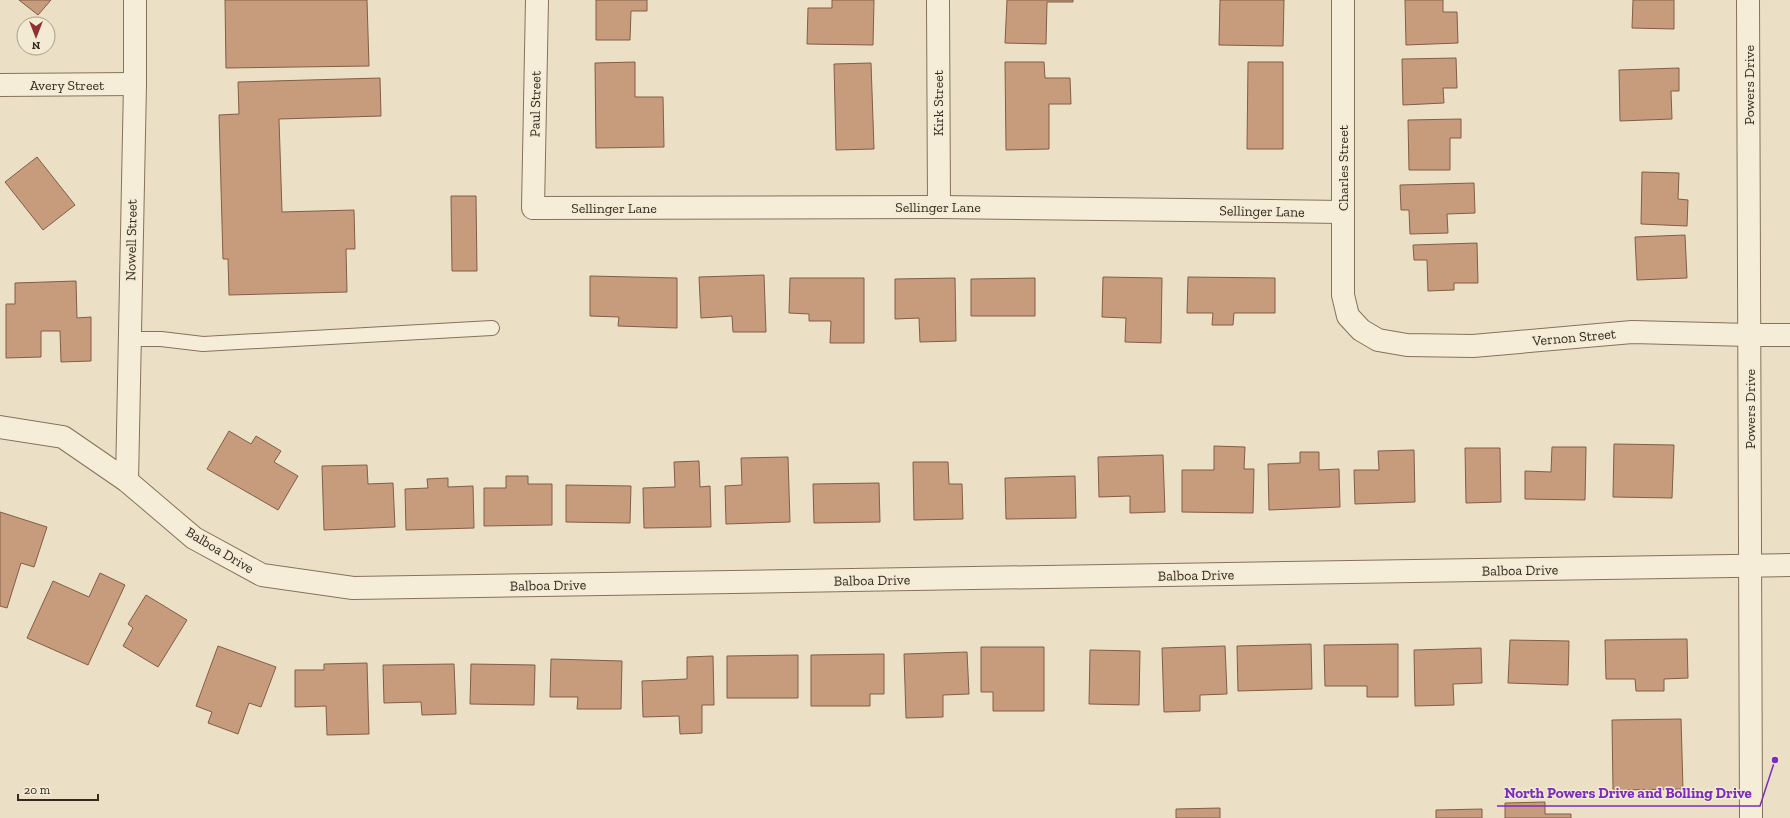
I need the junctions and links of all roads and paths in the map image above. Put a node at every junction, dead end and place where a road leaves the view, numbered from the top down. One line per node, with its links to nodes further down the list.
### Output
1 (135, 0): 6 (street, Nowell Street)
2 (537, 0): 9 (street, Paul Street)
3 (938, 0): 8 (street, Kirk Street)
4 (1343, 0): 10 (street, Charles Street)
5 (1748, 0): 13 (street, Powers Drive)
6 (135, 84): 7 (street, Avery Street); 15 (street, Nowell Street)
7 (0, 85)
8 (939, 207): 9 (street, Sellinger Lane); 10 (street, Sellinger Lane)
9 (534, 208)
10 (1343, 212): 12 (street, Charles Street)
11 (492, 328): 15 (lane)
12 (1361, 330): 13 (street, Vernon Street)
13 (1750, 335): 14 (street, Vernon Street); 18 (street, Powers Drive)
14 (1790, 335)
15 (129, 339): 17 (street, Nowell Street)
16 (0, 427): 17 (street, Balboa Drive)
17 (127, 481): 18 (street, Balboa Drive)
18 (1751, 566): 19 (street, Balboa Drive); 20 (street, Powers Drive)
19 (1790, 566)
20 (1751, 818)

